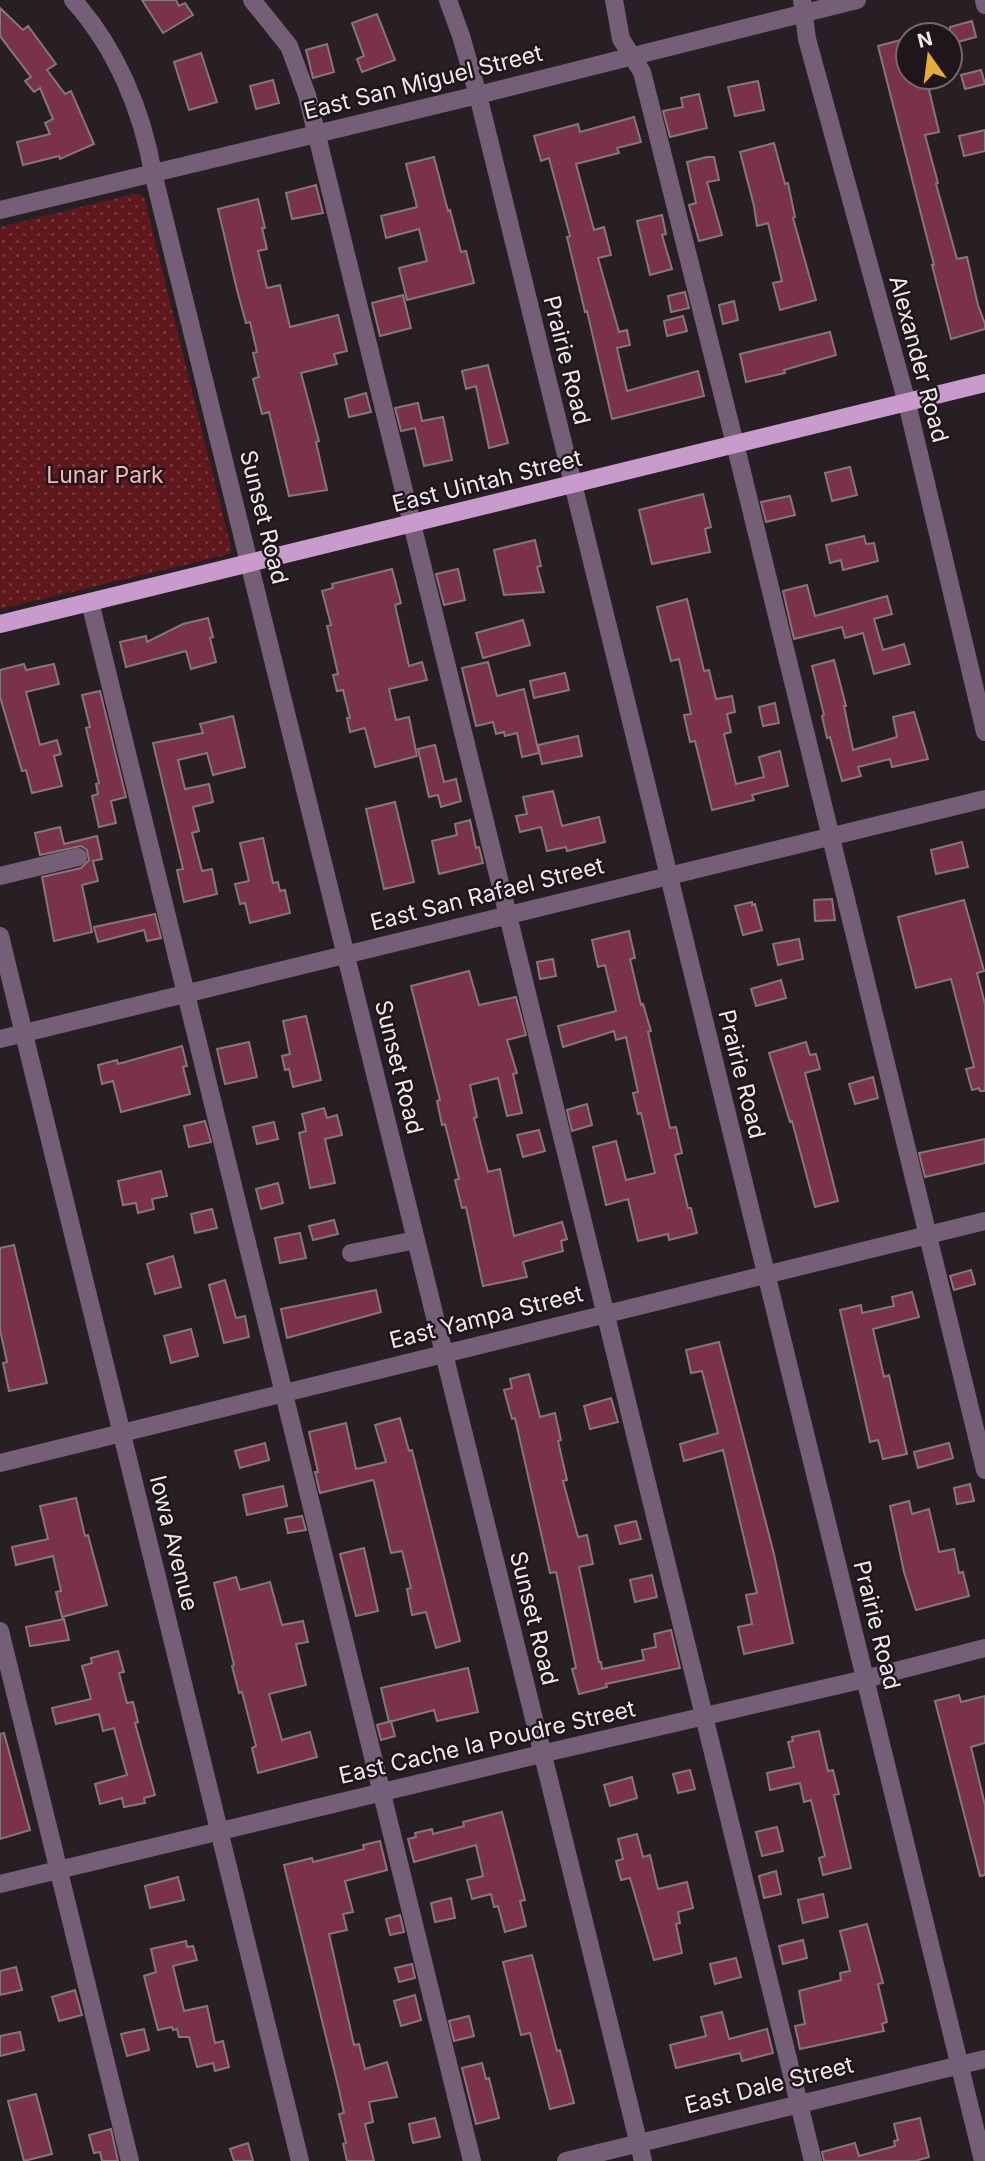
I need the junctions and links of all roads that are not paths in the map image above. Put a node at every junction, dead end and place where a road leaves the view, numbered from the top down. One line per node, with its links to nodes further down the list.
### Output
1 (73, 0): 10 (street, Sunset Road)
2 (252, 0): 9 (street)
3 (448, 0): 8 (street, Prairie Road)
4 (614, 0): 7 (street)
5 (857, 0): 6 (street, East San Miguel Street)
6 (803, 6): 7 (street, East San Miguel Street); 13 (street, Alexander Road)
7 (631, 56): 8 (street, East San Miguel Street); 14 (street)
8 (478, 95): 9 (street, East San Miguel Street); 15 (street, Prairie Road)
9 (316, 134): 10 (street, East San Miguel Street); 16 (street)
10 (153, 173): 11 (street, East San Miguel Street); 17 (street, Sunset Road)
11 (0, 210)
12 (985, 383): 13 (main road, East Uintah Street)
13 (907, 403): 14 (main road, East Uintah Street); 20 (street, Alexander Road)
14 (735, 445): 15 (main road, East Uintah Street); 22 (street)
15 (573, 485): 16 (main road, East Uintah Street); 24 (street, Prairie Road)
16 (411, 524): 17 (main road, East Uintah Street); 26 (street)
17 (250, 563): 18 (main road, East Uintah Street); 28 (street, Sunset Road)
18 (90, 602): 19 (main road, East Uintah Street); 29 (street)
19 (0, 624)
20 (985, 732)
21 (985, 799): 22 (street, East San Rafael Street)
22 (831, 836): 24 (street, East San Rafael Street); 33 (street)
23 (78, 857): 25 (street)
24 (668, 875): 26 (street, East San Rafael Street); 36 (street, Prairie Road)
25 (0, 876)
26 (507, 914): 28 (street, East San Rafael Street); 37 (street)
27 (0, 936): 30 (street, Iowa Avenue)
28 (346, 953): 29 (street, East San Rafael Street); 34 (street, Sunset Road)
29 (186, 993): 30 (street, East San Rafael Street); 39 (street)
30 (24, 1033): 31 (street, East San Rafael Street); 40 (street, Iowa Avenue)
31 (0, 1039)
32 (985, 1221): 33 (street, East Yampa Street)
33 (927, 1235): 36 (street, East Yampa Street); 42 (street)
34 (416, 1240): 35 (street); 38 (street, Sunset Road)
35 (351, 1253)
36 (765, 1274): 37 (street, East Yampa Street); 45 (street, Prairie Road)
37 (605, 1313): 38 (street, East Yampa Street); 46 (street)
38 (443, 1353): 39 (street, East Yampa Street); 47 (street, Sunset Road)
39 (283, 1392): 40 (street, East Yampa Street); 48 (street)
40 (122, 1432): 41 (street, East Yampa Street); 49 (street, Iowa Avenue)
41 (0, 1463)
42 (985, 1470)
43 (0, 1631): 50 (street)
44 (985, 1648): 45 (street, East Cache la Poudre Street)
45 (865, 1679): 46 (street, East Cache la Poudre Street); 53 (street, Prairie Road)
46 (705, 1716): 47 (street, East Cache la Poudre Street); 54 (street)
47 (541, 1754): 48 (street, East Cache la Poudre Street); 55 (street, Sunset Road)
48 (382, 1792): 49 (street, East Cache la Poudre Street); 58 (street)
49 (219, 1830): 50 (street, East Cache la Poudre Street); 57 (street, Iowa Avenue)
50 (57, 1870): 51 (street, East Cache la Poudre Street); 56 (street)
51 (0, 1884)
52 (985, 2059): 53 (street, East Dale Street)
53 (959, 2065): 54 (street, East Dale Street); 62 (street, Prairie Road)
54 (799, 2104): 55 (street, East Dale Street); 61 (street)
55 (638, 2143): 59 (street, East Dale Street); 60 (street, Sunset Road)
56 (130, 2161)
57 (300, 2161)
58 (472, 2161)
59 (566, 2161)
60 (643, 2161)
61 (813, 2161)
62 (983, 2161)

